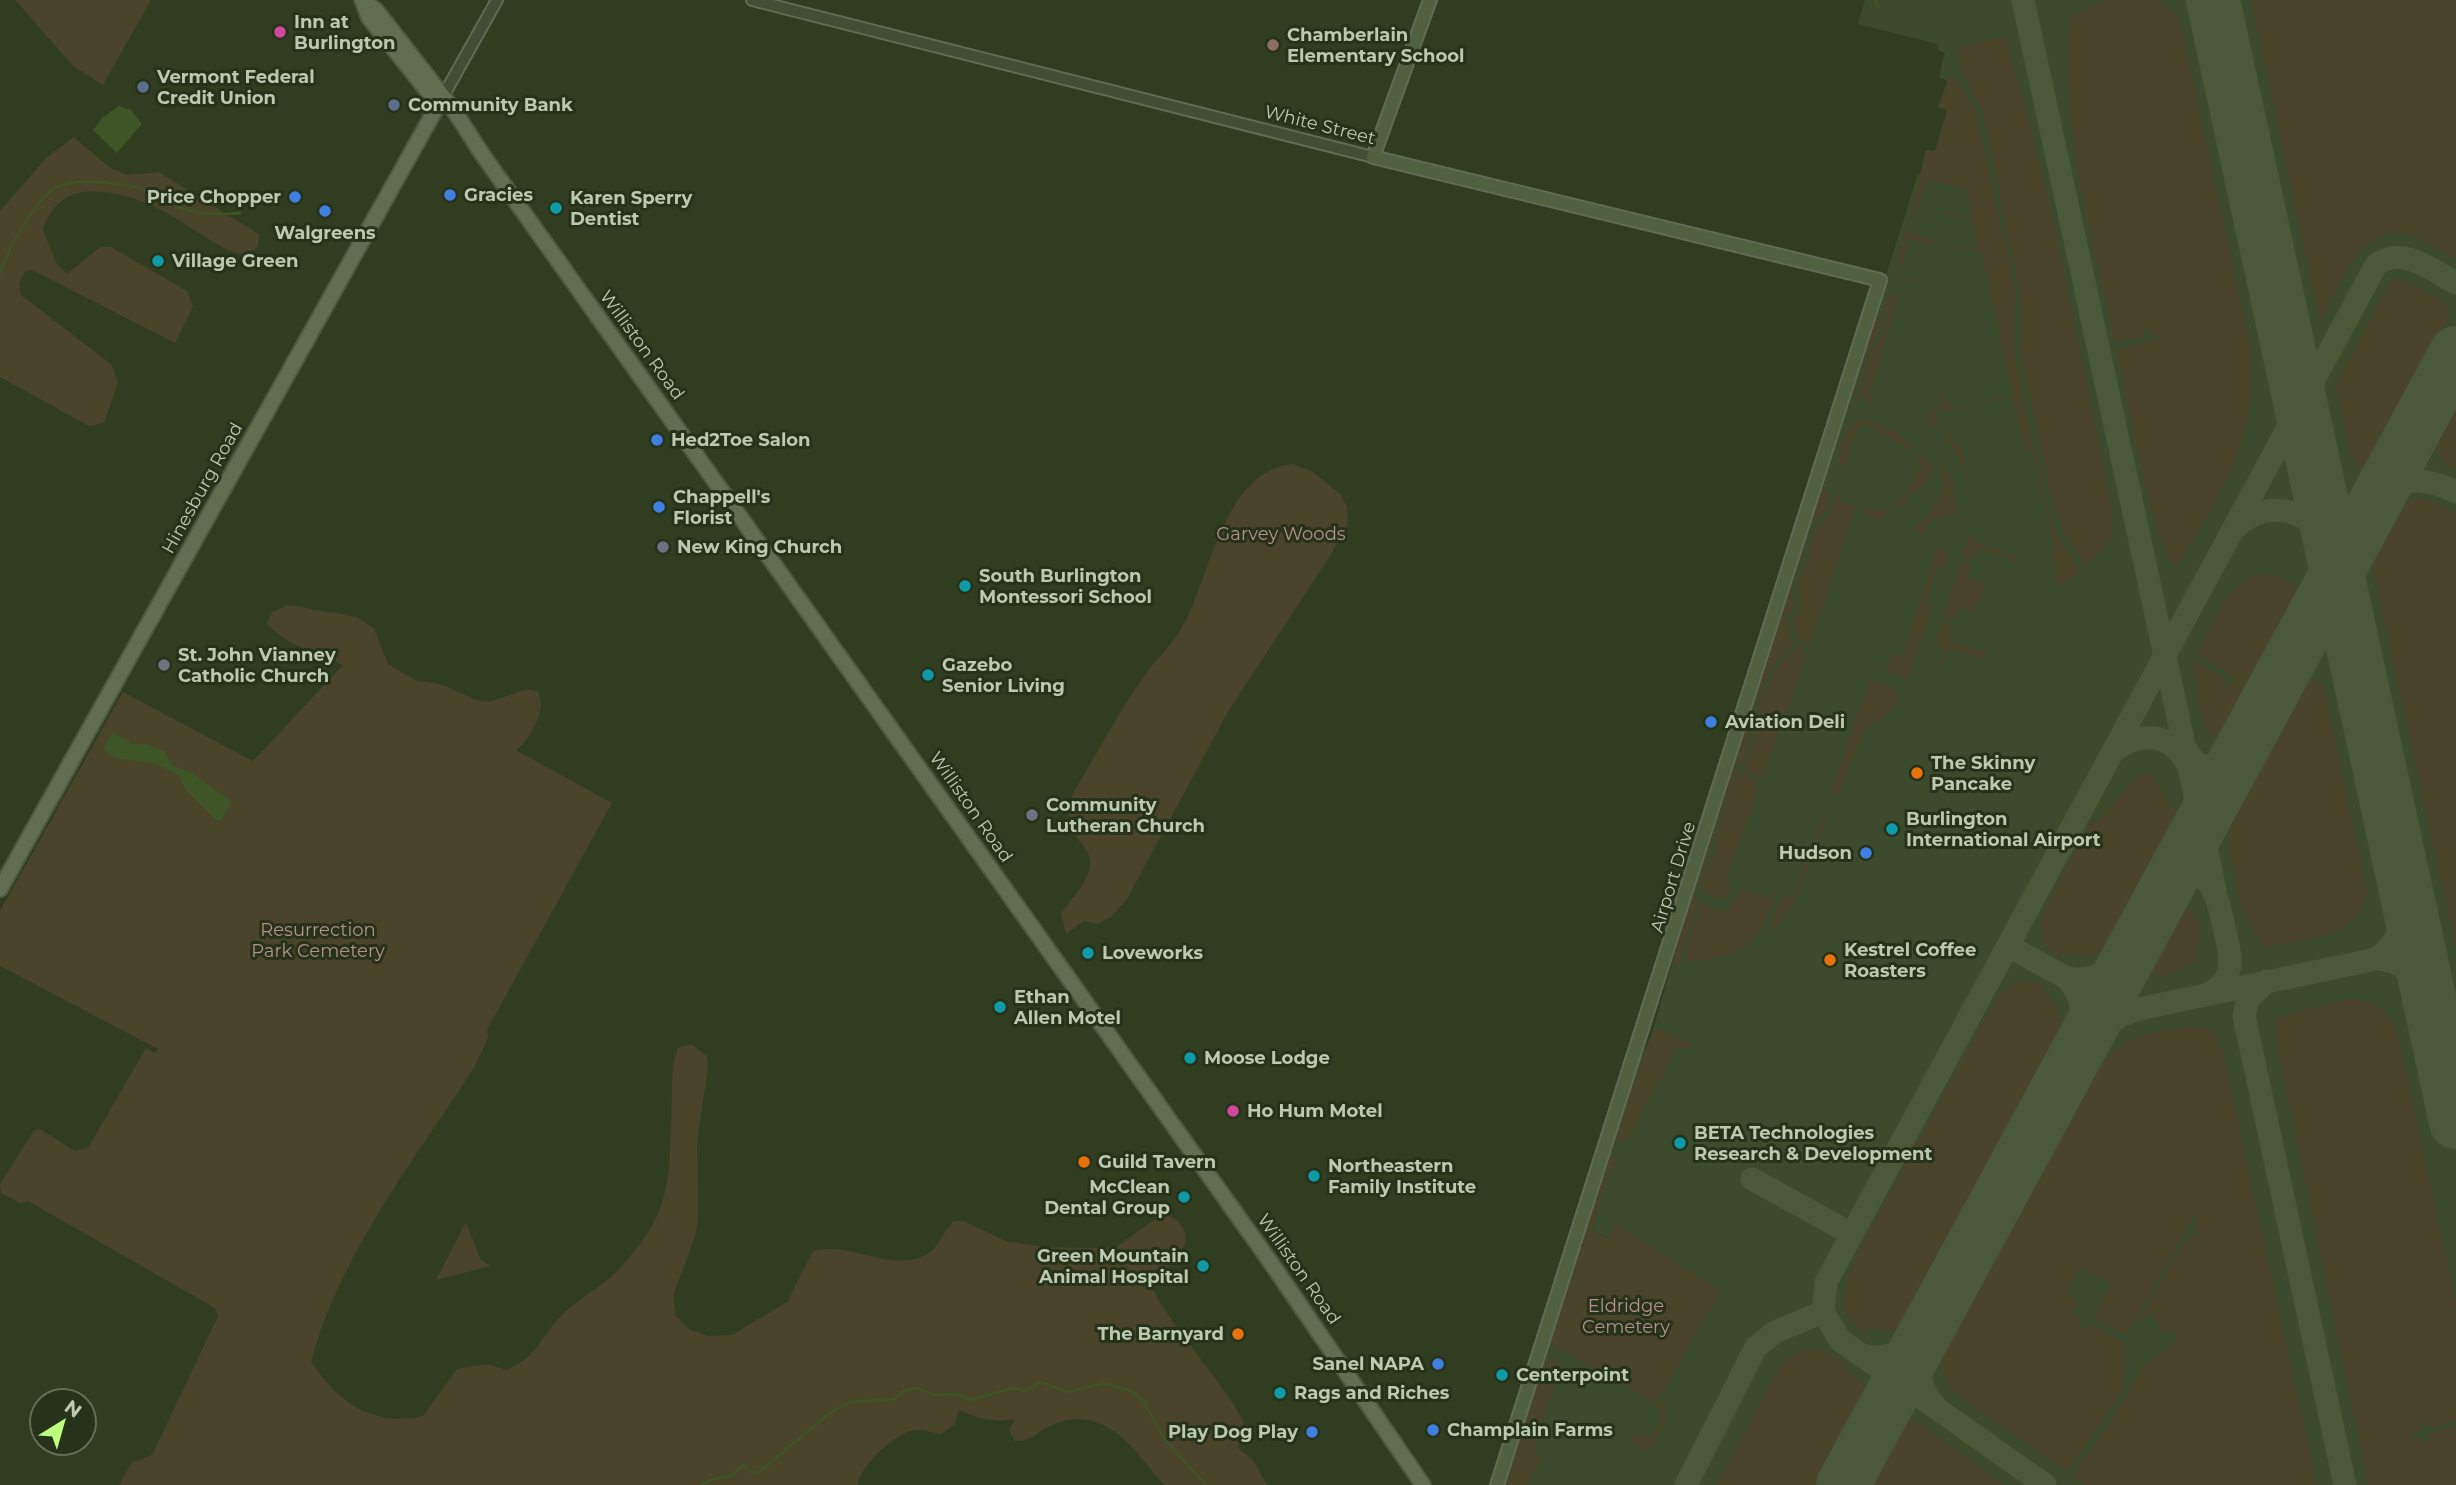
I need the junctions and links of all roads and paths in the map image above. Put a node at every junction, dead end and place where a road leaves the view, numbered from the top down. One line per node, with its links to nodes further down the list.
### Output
1 (497, 0): 5 (street)
2 (752, 0): 6 (street, White Street)
3 (1430, 0): 6 (main road)
4 (363, 1): 5 (main road, Williston Road)
5 (441, 101): 8 (main road, Hinesburg Road); 9 (main road, Williston Road)
6 (1373, 157): 7 (main road, White Street)
7 (1880, 280): 10 (main road, Airport Drive)
8 (0, 889)
9 (1423, 1485)
10 (1497, 1485)

